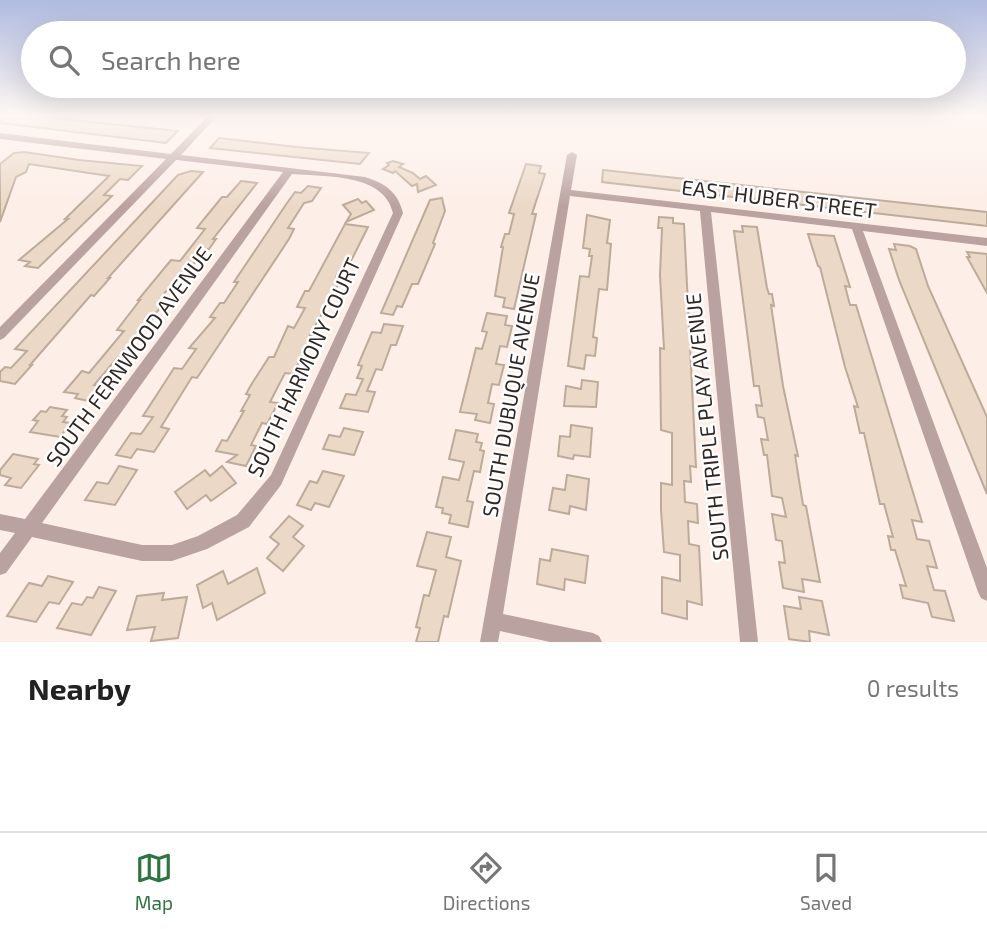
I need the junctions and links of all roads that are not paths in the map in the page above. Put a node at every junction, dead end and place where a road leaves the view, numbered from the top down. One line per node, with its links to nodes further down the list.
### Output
1 (69, 146): 4 (street)
2 (185, 146): 4 (street)
3 (572, 155): 6 (street, SOUTH DUBUQUE AVENUE)
4 (174, 157): 5 (street); 10 (street)
5 (290, 170): 12 (street, SOUTH FERNWOOD AVENUE); 12 (street, SOUTH HARMONY COURT)
6 (565, 191): 7 (street, EAST HUBER STREET); 15 (street, SOUTH DUBUQUE AVENUE)
7 (705, 208): 8 (street, EAST HUBER STREET); 18 (street, SOUTH TRIPLE PLAY AVENUE)
8 (856, 226): 9 (street, EAST HUBER STREET); 14 (street)
9 (987, 242)
10 (0, 335)
11 (0, 522): 12 (street)
12 (29, 528): 13 (street, SOUTH FERNWOOD AVENUE)
13 (0, 567)
14 (987, 592)
15 (493, 621): 16 (street, SOUTH DUBUQUE AVENUE); 17 (street)
16 (489, 642)
17 (593, 642)
18 (749, 642)

